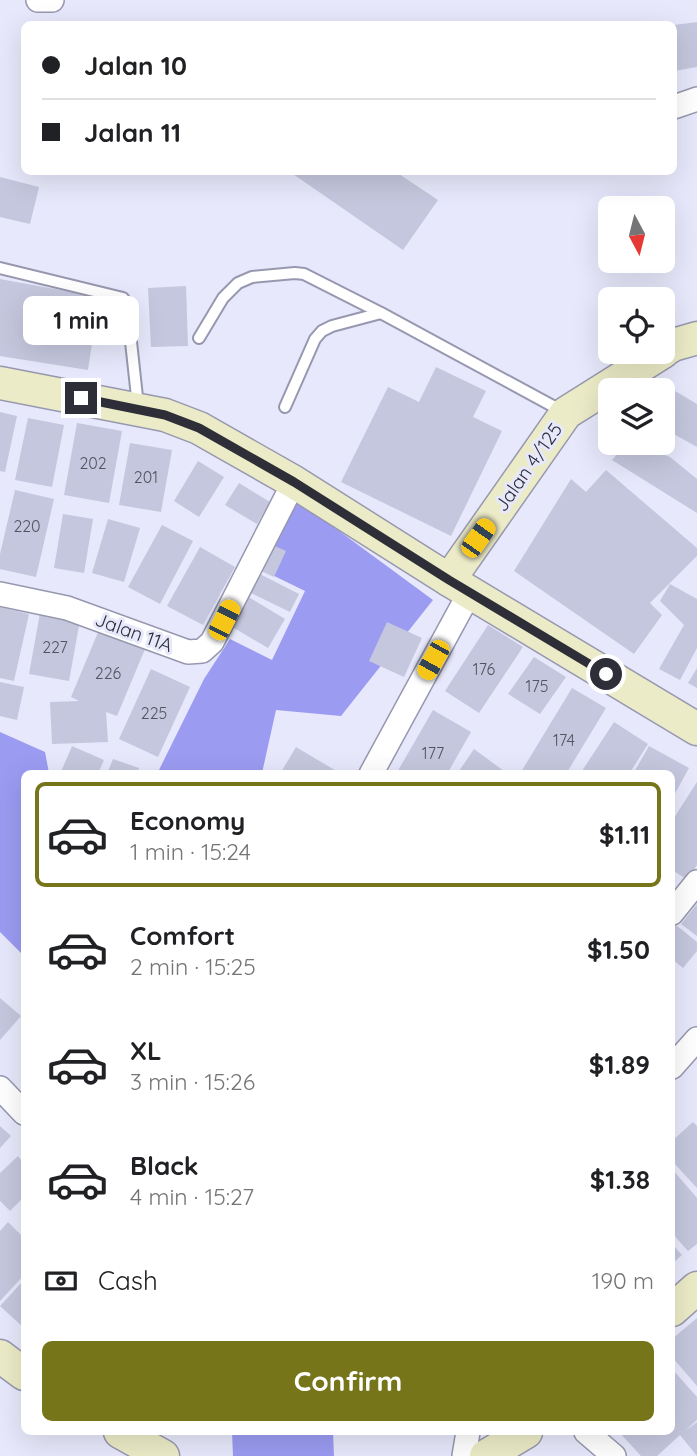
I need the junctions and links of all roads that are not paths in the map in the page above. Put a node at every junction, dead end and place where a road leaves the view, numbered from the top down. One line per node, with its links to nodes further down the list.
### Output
1 (38, 0): 2 (street)
2 (52, 0)
3 (697, 99): 4 (street)
4 (677, 106)
5 (0, 268): 13 (lane)
6 (382, 313): 7 (lane); 12 (lane); 14 (lane)
7 (199, 338)
8 (697, 338): 9 (street, Jalan 4/125)
9 (675, 344)
10 (644, 364): 14 (street, Jalan 4/125)
11 (0, 383): 13 (street)
12 (285, 407)
13 (139, 409): 15 (street)
14 (566, 413): 16 (street, Jalan 4/125)
15 (294, 482): 16 (street); 17 (street, Jalan 11A)
16 (459, 586): 18 (street); 19 (street)
17 (0, 594)
18 (697, 729)
19 (373, 770)
20 (697, 882): 21 (street)
21 (675, 909)
22 (697, 1039): 23 (street)
23 (675, 1064)
24 (0, 1087): 25 (street)
25 (21, 1109)
26 (697, 1288): 27 (street)
27 (675, 1307)
28 (0, 1356): 29 (street)
29 (21, 1372)
30 (125, 1435): 34 (street)
31 (468, 1435): 35 (street)
32 (521, 1435): 36 (street)
33 (590, 1435): 37 (street)
34 (163, 1456)
35 (464, 1456)
36 (486, 1456)
37 (614, 1456)

